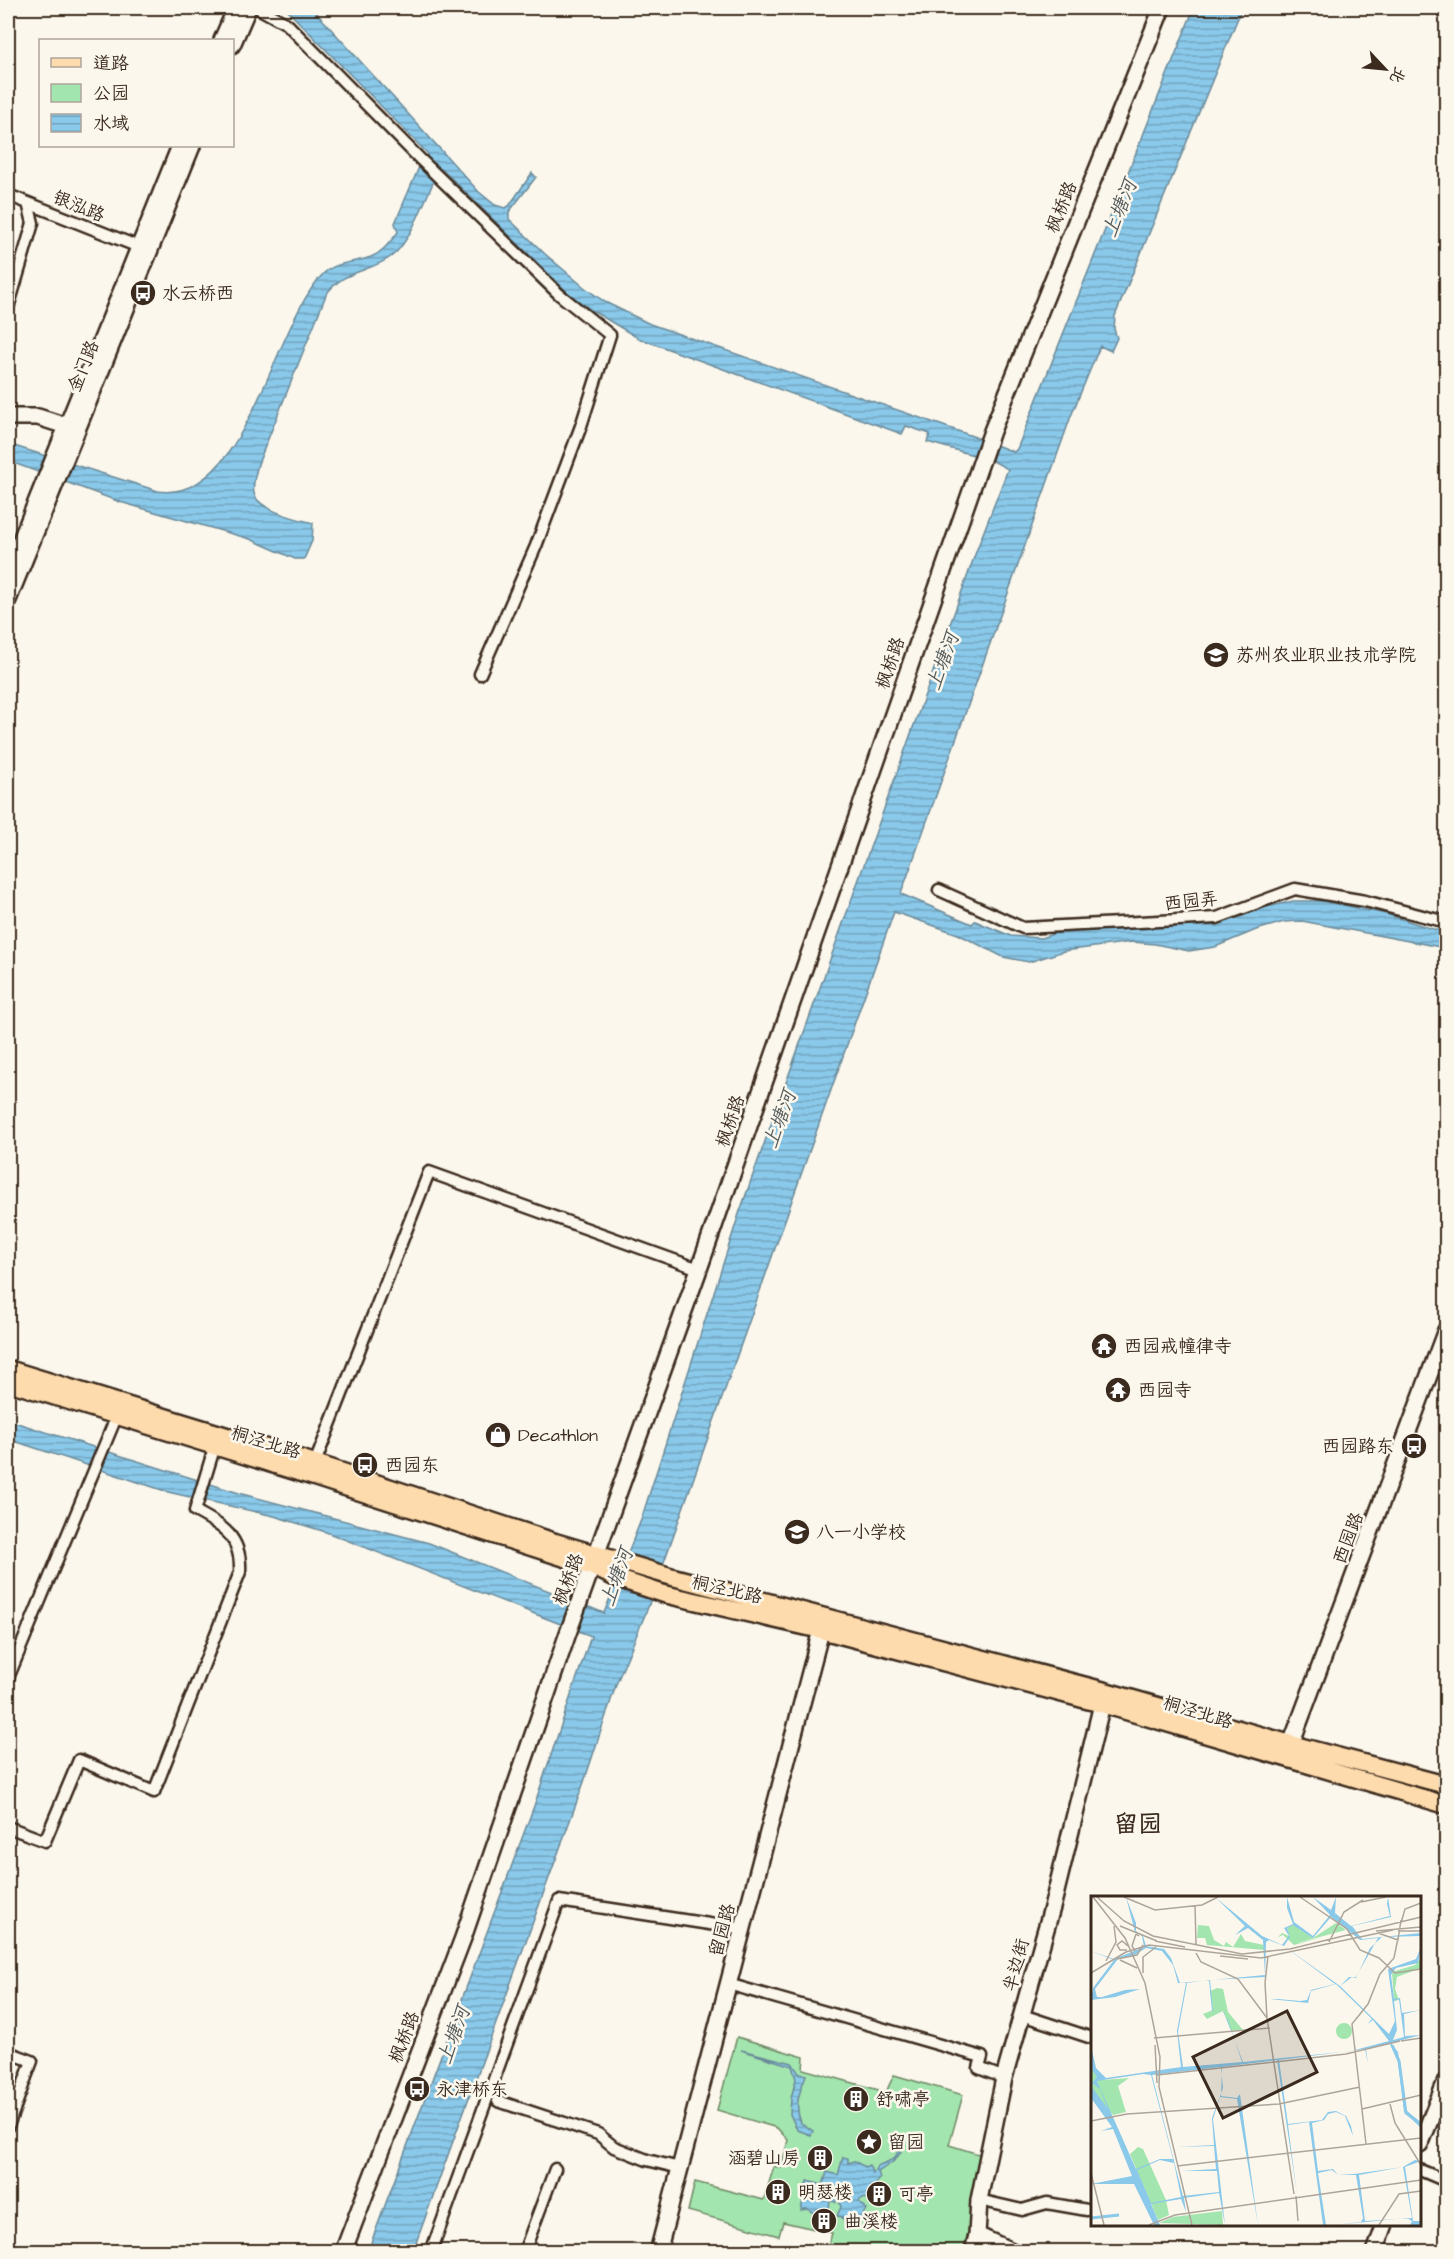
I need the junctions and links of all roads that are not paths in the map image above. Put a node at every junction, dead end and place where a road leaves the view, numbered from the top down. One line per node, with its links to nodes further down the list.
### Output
1 (236, 8): 5 (main road)
2 (248, 8): 6 (main road)
3 (258, 8): 19 (street)
4 (1162, 8): 22 (main road, 枫桥路)
5 (222, 39)
6 (234, 40)
7 (180, 147): 11 (main road, 金门路)
8 (192, 147): 15 (main road, 金门路)
9 (8, 195): 10 (street, 银泓路)
10 (28, 203): 11 (street, 银泓路); 12 (street)
11 (139, 247): 14 (main road, 金门路)
12 (8, 308)
13 (8, 417): 14 (main road)
14 (66, 426): 15 (main road, 金门路)
15 (62, 453): 16 (main road, 金门路)
16 (51, 482): 17 (main road, 金门路); 18 (main road, 金门路)
17 (8, 572)
18 (8, 600)
19 (480, 674)
20 (939, 890): 21 (street, 西园弄)
21 (1446, 922)
22 (699, 1269): 28 (street); 29 (main road, 枫桥路)
23 (1446, 1330): 33 (main road, 西园路)
24 (8, 1369): 27 (main road, 桐泾北路)
25 (8, 1382): 26 (main road, 桐泾北路)
26 (117, 1415): 27 (main road, 桐泾北路); 31 (street)
27 (216, 1440): 28 (main road, 桐泾北路); 29 (main road, 桐泾北路); 36 (street)
28 (315, 1463): 29 (main road, 桐泾北路)
29 (595, 1561): 30 (main road, 桐泾北路); 30 (main road, 桐泾北路); 55 (main road, 枫桥路)
30 (822, 1624): 32 (main road, 桐泾北路); 37 (main road, 留园路)
31 (8, 1678)
32 (1103, 1697): 33 (main road, 桐泾北路); 39 (main road, 半边街)
33 (1290, 1752): 34 (main road, 桐泾北路); 35 (main road, 桐泾北路)
34 (1446, 1785)
35 (1446, 1805)
36 (8, 1827)
37 (742, 1929): 38 (main road, 留园路); 56 (street)
38 (728, 1984): 42 (street); 47 (main road, 留园路)
39 (1022, 2016): 40 (street); 42 (main road, 半边街)
40 (1091, 2038)
41 (8, 2052): 45 (street)
42 (1004, 2078): 51 (main road, 半边街)
43 (1446, 2081): 46 (main road)
44 (498, 2101): 47 (street)
45 (8, 2126)
46 (1421, 2140)
47 (680, 2168): 58 (main road, 留园路)
48 (555, 2169): 57 (street)
49 (1421, 2171): 50 (street)
50 (1446, 2181)
51 (979, 2200): 52 (street); 54 (main road, 半边街)
52 (1087, 2210)
53 (1385, 2226): 61 (main road)
54 (977, 2235): 59 (main road, 半边街); 60 (main road)
55 (344, 2252)
56 (431, 2252)
57 (524, 2252)
58 (658, 2252)
59 (973, 2252)
60 (1014, 2252)
61 (1375, 2252)

